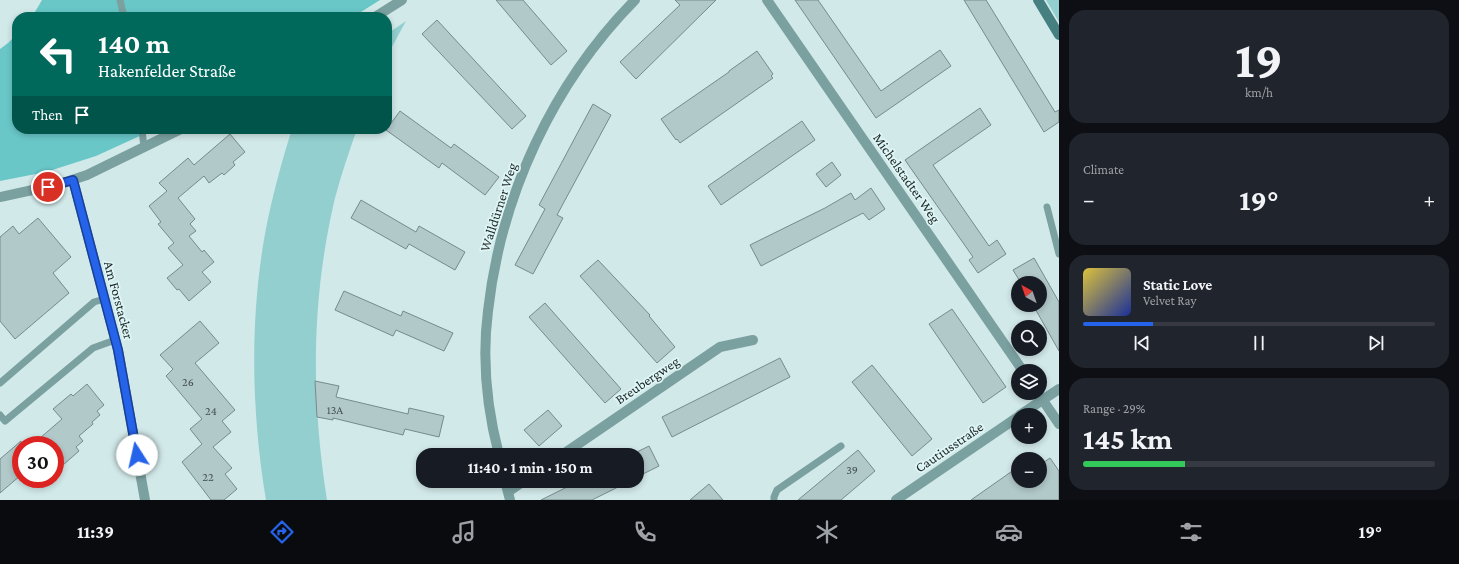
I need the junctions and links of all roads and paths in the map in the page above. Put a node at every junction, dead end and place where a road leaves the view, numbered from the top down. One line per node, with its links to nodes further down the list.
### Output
1 (120, 0): 6 (lane)
2 (402, 0): 7 (street)
3 (634, 0): 30 (street, Walldürner Weg)
4 (767, 0): 19 (street, Michelstadter Weg)
5 (1038, 0): 8 (main road)
6 (123, 12)
7 (382, 12)
8 (1059, 35)
9 (143, 134): 11 (lane)
10 (171, 134): 11 (street)
11 (144, 148): 12 (street)
12 (73, 180): 13 (street); 16 (street, Am Forstacker)
13 (0, 197)
14 (1047, 207): 15 (lane)
15 (1059, 254)
16 (104, 299): 17 (street, Am Forstacker); 20 (lane)
17 (114, 340): 26 (lane); 34 (street, Am Forstacker)
18 (752, 340): 31 (street, Breubergweg)
19 (1018, 364)
20 (0, 383)
21 (1059, 388): 22 (street, Cautiusstraße)
22 (1047, 393)
23 (1036, 400): 25 (street, Cautiusstraße)
24 (1043, 400): 28 (street)
25 (1027, 408)
26 (0, 415)
27 (1011, 421): 36 (street, Cautiusstraße)
28 (1059, 424)
29 (841, 446): 35 (lane)
30 (498, 448)
31 (572, 448)
32 (517, 488): 33 (street)
33 (509, 496)
34 (145, 500)
35 (774, 500)
36 (896, 500)

